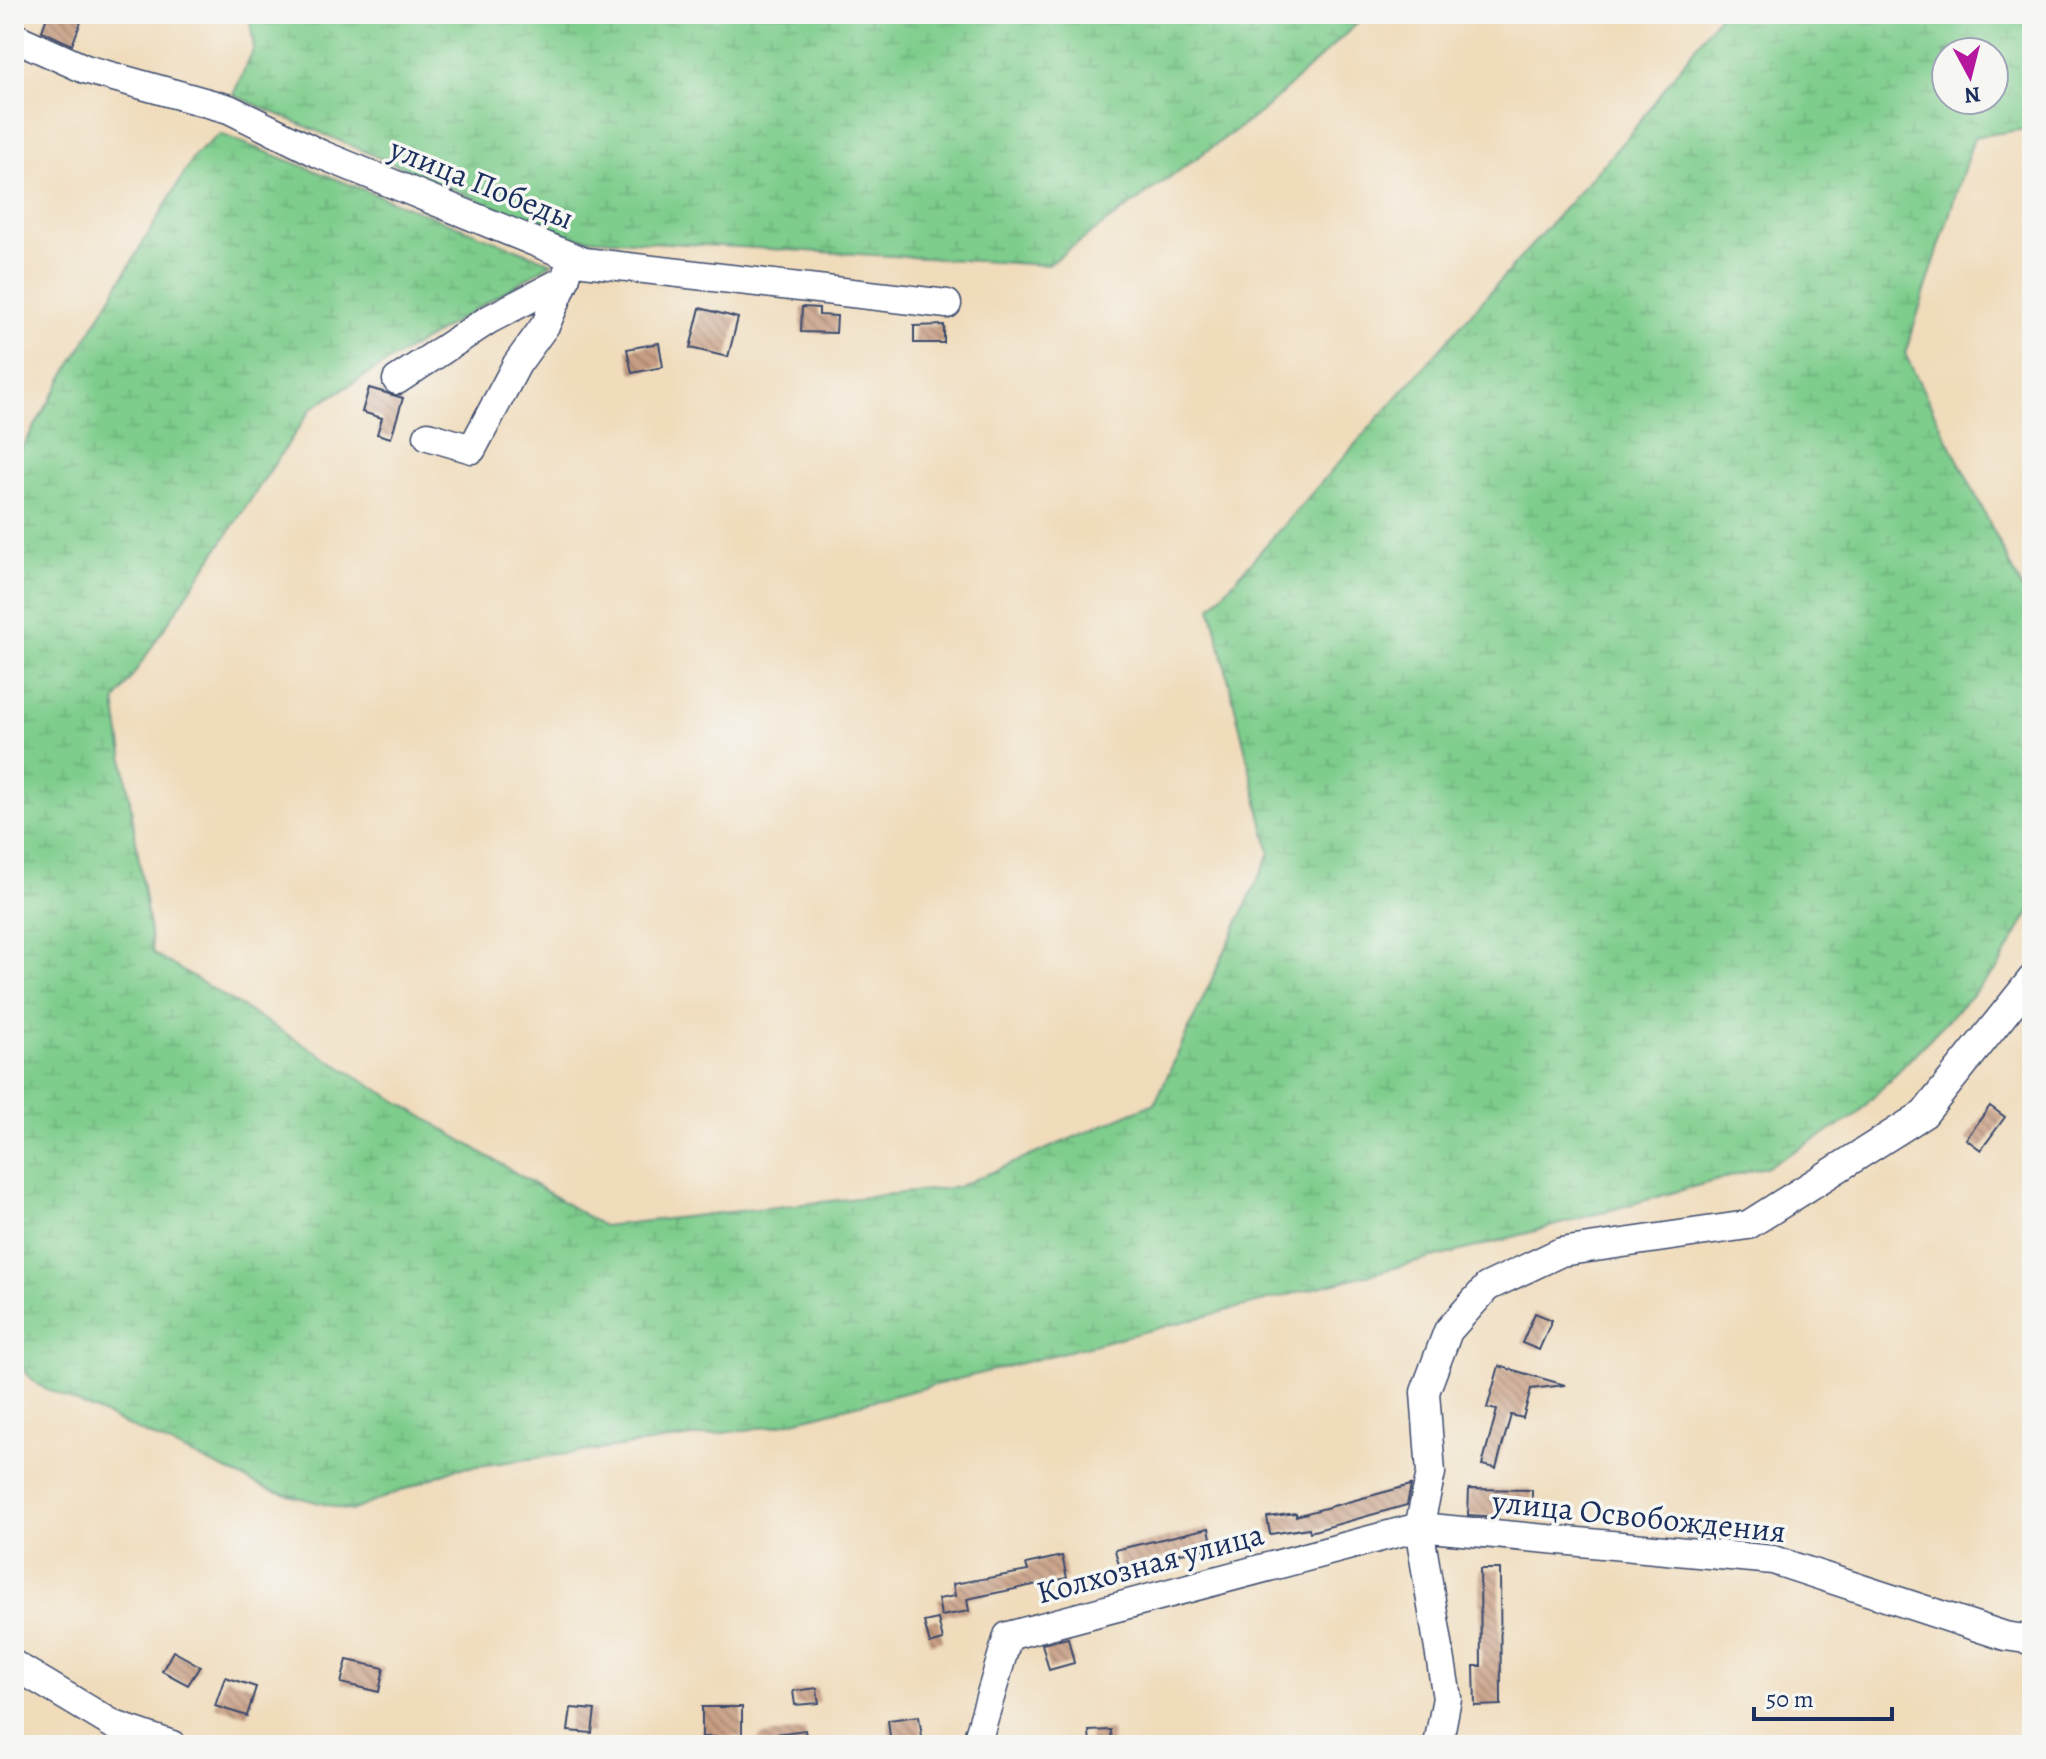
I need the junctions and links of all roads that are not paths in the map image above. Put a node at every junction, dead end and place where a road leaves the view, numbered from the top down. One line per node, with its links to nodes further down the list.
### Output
1 (14, 37): 2 (street, улица Победы)
2 (569, 269): 3 (street, улица Победы); 4 (street); 5 (street)
3 (947, 304)
4 (397, 380)
5 (428, 436)
6 (2032, 979): 7 (street)
7 (1419, 1527): 8 (street, улица Освобождения); 11 (street, Колхозная улица); 12 (street)
8 (2032, 1640)
9 (14, 1665): 10 (street)
10 (172, 1745)
11 (976, 1745)
12 (1438, 1745)

